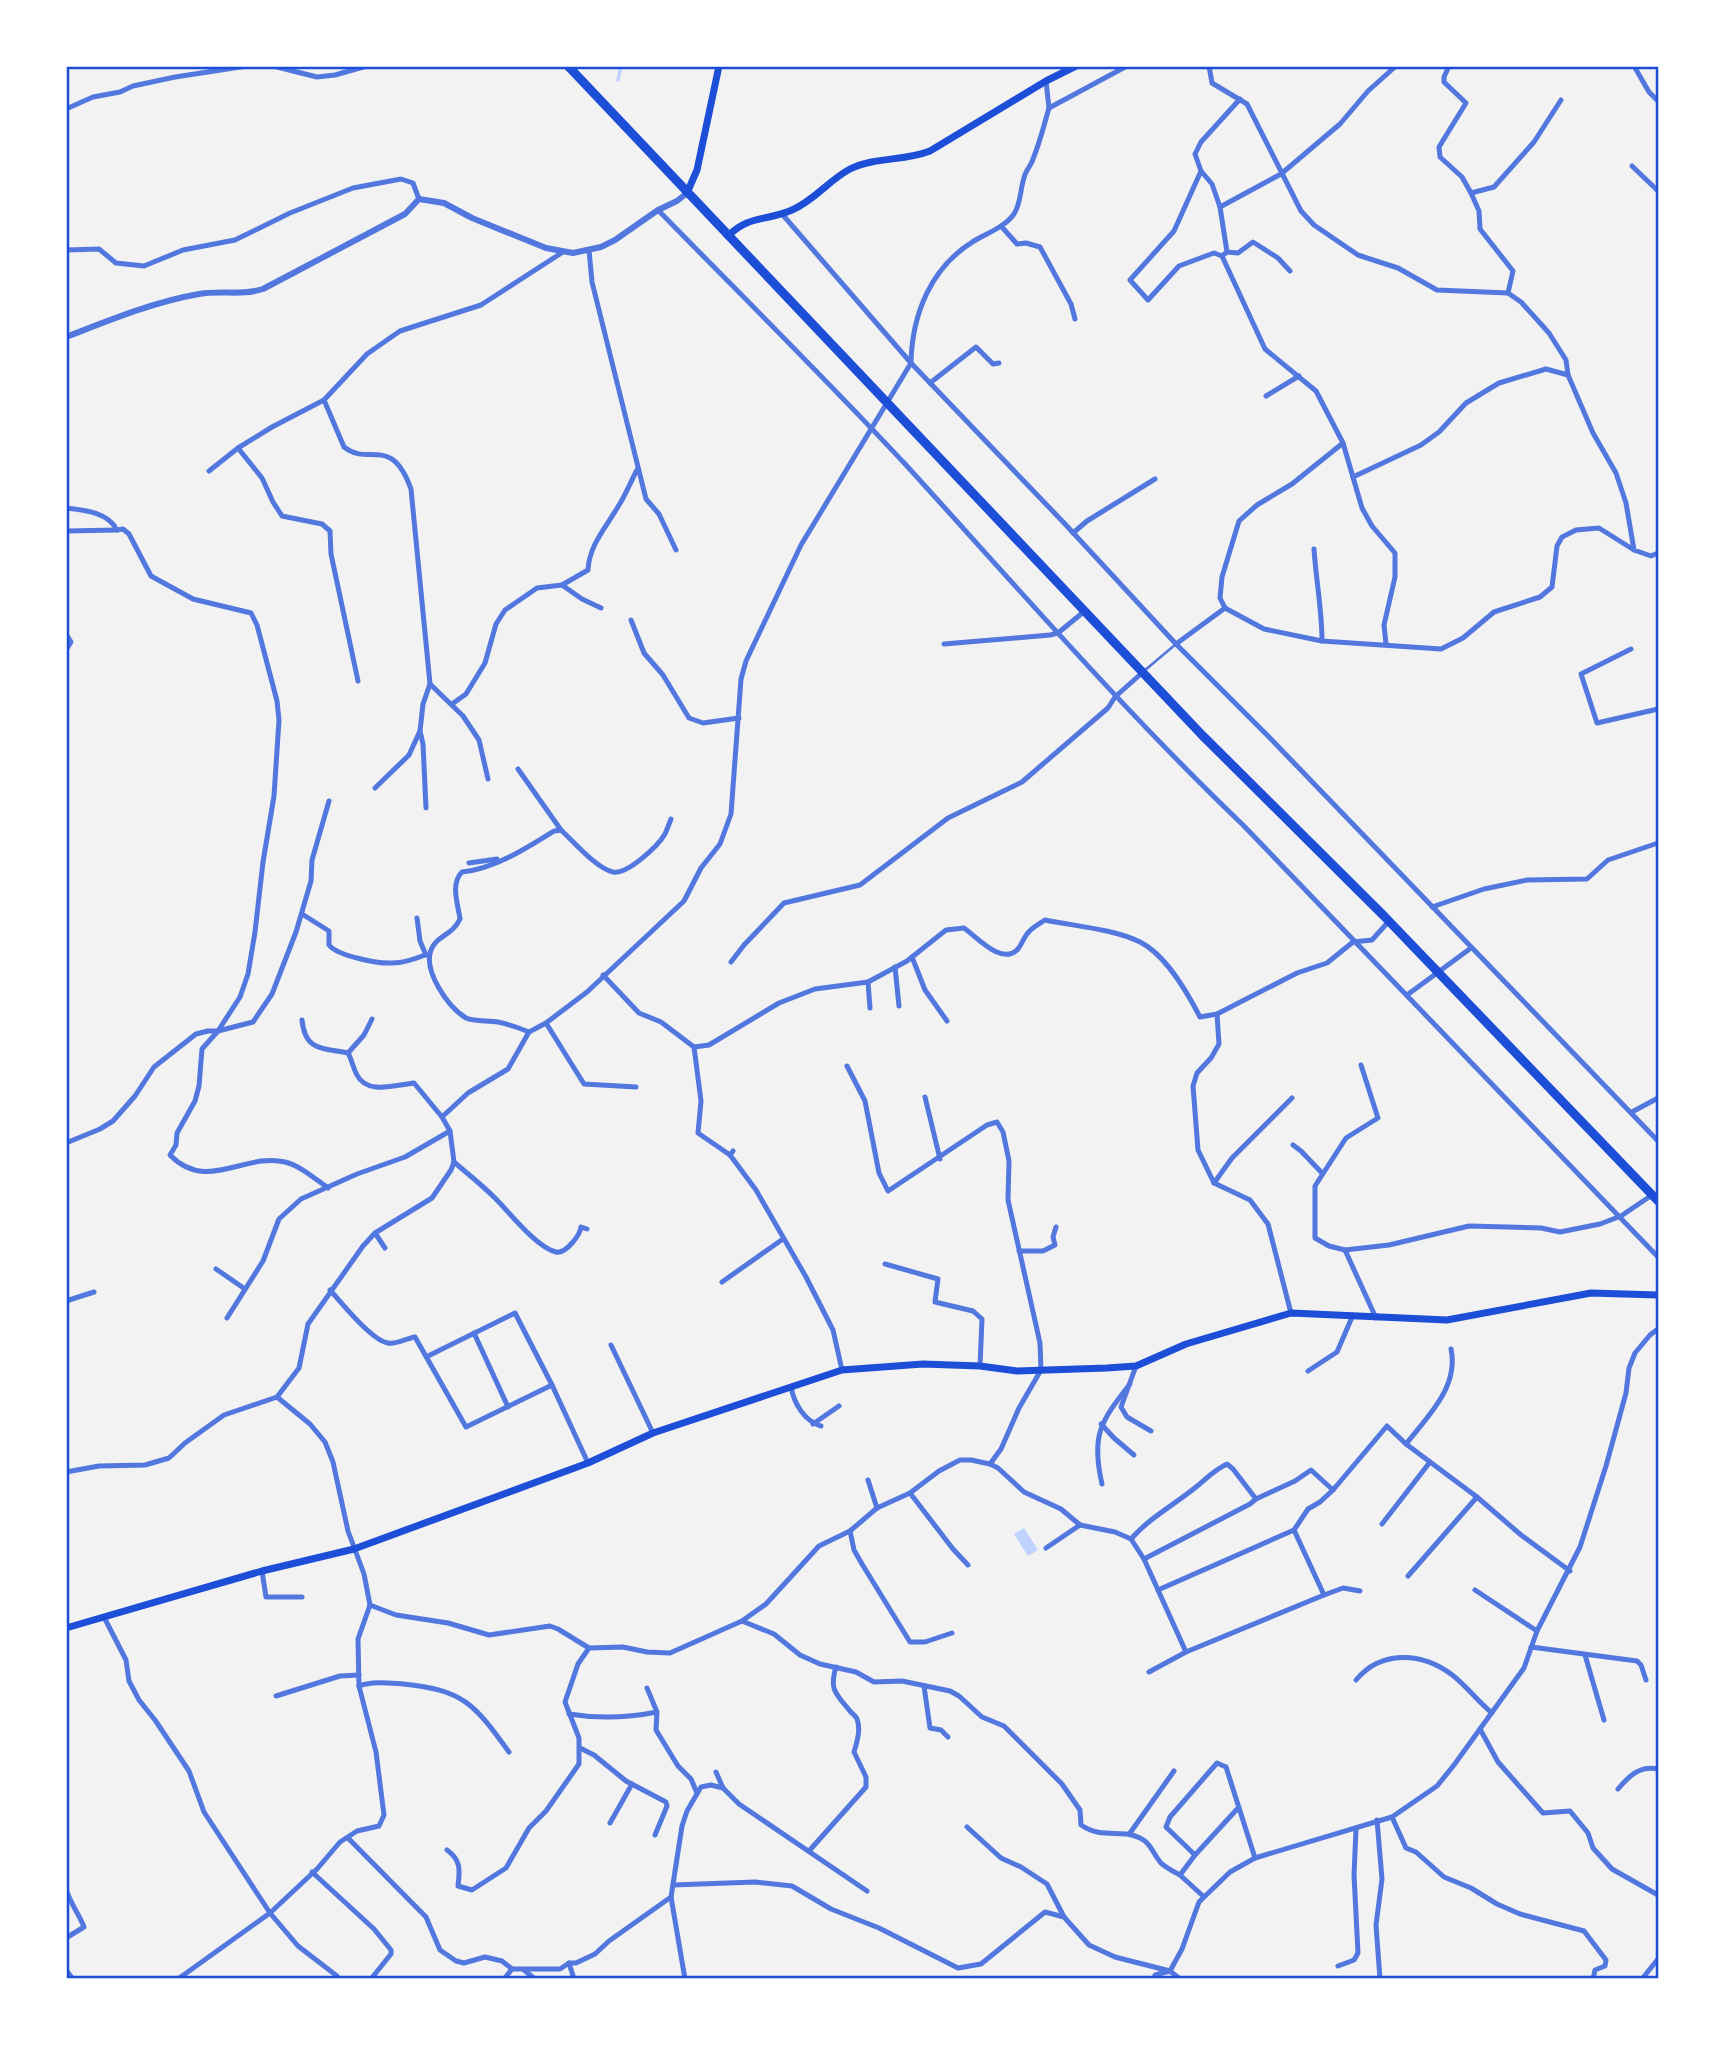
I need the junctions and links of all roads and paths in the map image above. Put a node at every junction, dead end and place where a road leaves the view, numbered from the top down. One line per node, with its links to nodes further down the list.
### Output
1 (247, 66): 17 (street)
2 (273, 66): 3 (street)
3 (367, 66)
4 (568, 66): 22 (highway)
5 (719, 66): 22 (main road)
6 (1076, 66): 12 (main road)
7 (1127, 66): 16 (street)
8 (1209, 66): 13 (street)
9 (1396, 66): 20 (street)
10 (1449, 66): 23 (street)
11 (1634, 66): 15 (street)
12 (1046, 81): 16 (street); 27 (main road)
13 (1240, 99): 19 (street); 20 (street)
14 (1561, 100): 23 (street)
15 (1658, 101)
16 (1049, 108): 28 (street)
17 (66, 109)
18 (1632, 166): 21 (street)
19 (1201, 171): 25 (street); 33 (street)
20 (1281, 174): 25 (street); 35 (street)
21 (1658, 191)
22 (687, 193): 26 (street); 29 (highway)
23 (1471, 193): 35 (street)
24 (419, 199): 30 (street); 32 (street); 37 (street)
25 (1220, 208): 33 (street)
26 (658, 210): 31 (street); 46 (street)
27 (782, 214): 29 (main road); 38 (street)
28 (1001, 226): 36 (street); 38 (street)
29 (728, 236): 45 (highway)
30 (66, 250)
31 (589, 250): 32 (street); 49 (street)
32 (562, 252): 44 (street)
33 (1224, 254): 34 (street); 41 (street)
34 (1290, 271)
35 (1508, 293): 40 (street)
36 (1075, 319)
37 (66, 337)
38 (911, 363): 42 (street); 45 (street)
39 (999, 363): 42 (street)
40 (1568, 375): 51 (street); 59 (street)
41 (1299, 376): 43 (street); 47 (street)
42 (930, 383): 56 (street)
43 (1266, 396)
44 (324, 400): 48 (street); 76 (street)
45 (889, 402): 46 (street); 64 (highway)
46 (872, 429): 66 (street); 80 (street)
47 (1343, 443): 51 (street); 63 (street)
48 (238, 448): 50 (street); 75 (street)
49 (637, 470): 58 (street); 61 (street)
50 (209, 471)
51 (1353, 477): 70 (street)
52 (1155, 479): 56 (street)
53 (66, 508): 54 (street)
54 (117, 530): 55 (street); 113 (street)
55 (66, 531)
56 (1073, 533): 71 (street)
57 (1314, 549): 68 (street)
58 (676, 550)
59 (1634, 550): 60 (street); 70 (street)
60 (1658, 553)
61 (562, 585): 62 (street); 78 (street)
62 (601, 608)
63 (1225, 608): 68 (street); 71 (street)
64 (1086, 610): 66 (street); 74 (highway)
65 (631, 620): 80 (street)
66 (1058, 633): 69 (street); 77 (street)
67 (66, 634): 73 (street)
68 (1322, 641): 70 (street)
69 (944, 644)
70 (1386, 644)
71 (1176, 645): 74 (lane); 92 (street)
72 (1631, 649): 79 (street)
73 (66, 650)
74 (1144, 671): 77 (street); 95 (highway)
75 (358, 681)
76 (430, 684): 78 (street); 81 (street)
77 (1115, 697): 96 (street); 100 (street)
78 (452, 704): 83 (street)
79 (1658, 709)
80 (739, 718): 103 (street)
81 (420, 731): 84 (street); 86 (street)
82 (518, 769): 88 (street)
83 (488, 779)
84 (375, 788)
85 (329, 801): 93 (street)
86 (426, 807)
87 (671, 819): 88 (street)
88 (561, 830): 90 (street)
89 (1658, 843): 92 (street)
90 (507, 857): 91 (street); 98 (street)
91 (469, 863)
92 (1432, 907): 97 (street)
93 (302, 914): 98 (street); 113 (street)
94 (417, 918): 98 (street)
95 (1390, 921): 96 (street); 102 (highway)
96 (1353, 942): 105 (street); 108 (street)
97 (1471, 947): 102 (street); 123 (street)
98 (427, 955): 114 (street)
99 (912, 957): 101 (street); 108 (street); 111 (street)
100 (731, 962)
101 (895, 967): 104 (street); 106 (street)
102 (1437, 972): 105 (street); 134 (highway)
103 (603, 975): 112 (street); 115 (street)
104 (868, 982): 107 (street); 115 (street)
105 (1407, 995): 135 (street)
106 (899, 1006)
107 (870, 1008)
108 (1217, 1014): 132 (street)
109 (372, 1019): 116 (street)
110 (302, 1020): 116 (street)
111 (947, 1021)
112 (546, 1023): 114 (street); 119 (street)
113 (218, 1031): 127 (street); 133 (street)
114 (529, 1031): 124 (street)
115 (694, 1047): 139 (street)
116 (348, 1053): 124 (street)
117 (1361, 1065): 131 (street)
118 (847, 1066): 129 (street)
119 (636, 1087)
120 (925, 1097): 129 (street)
121 (1292, 1098): 132 (street)
122 (1658, 1098): 123 (street)
123 (1632, 1112): 126 (street)
124 (442, 1117): 125 (street)
125 (450, 1131): 130 (street); 133 (street)
126 (1658, 1141)
127 (66, 1143)
128 (1293, 1145): 131 (street)
129 (940, 1158): 142 (street)
130 (454, 1162): 137 (street); 138 (street)
131 (1322, 1173): 141 (street)
132 (1214, 1182): 152 (street)
133 (328, 1188): 147 (street)
134 (1656, 1198): 135 (street)
135 (1621, 1216): 141 (street); 143 (street)
136 (1056, 1227): 142 (street)
137 (587, 1229)
138 (375, 1233): 140 (street); 148 (street)
139 (783, 1239): 146 (street); 163 (street)
140 (385, 1248)
141 (1345, 1250): 155 (street)
142 (1019, 1251): 164 (street)
143 (1658, 1257)
144 (886, 1264): 161 (street)
145 (216, 1269): 147 (street)
146 (722, 1282)
147 (245, 1289): 154 (street)
148 (330, 1290): 160 (street); 169 (street)
149 (94, 1292): 151 (street)
150 (1658, 1295): 155 (main road)
151 (66, 1301)
152 (1291, 1313): 153 (main road); 162 (main road)
153 (1353, 1315): 155 (main road); 165 (street)
154 (227, 1318)
155 (1376, 1318)
156 (1658, 1329): 200 (street)
157 (474, 1334): 160 (street); 167 (street); 170 (street)
158 (611, 1345): 176 (street)
159 (1451, 1349): 177 (street)
160 (426, 1357): 170 (street)
161 (979, 1366): 163 (main road); 164 (main road)
162 (1136, 1366): 164 (main road); 166 (street)
163 (842, 1370): 168 (main road)
164 (1041, 1370): 181 (street)
165 (1308, 1371)
166 (1130, 1384): 173 (street); 175 (street)
167 (552, 1385): 170 (street); 180 (street)
168 (791, 1387): 172 (street); 176 (main road)
169 (278, 1396): 182 (street); 196 (street)
170 (508, 1406)
171 (839, 1406): 172 (street)
172 (813, 1424): 174 (street)
173 (1101, 1424): 178 (street); 184 (street)
174 (821, 1426)
175 (1151, 1431)
176 (653, 1433): 180 (main road)
177 (1406, 1444): 179 (street); 185 (street)
178 (1134, 1455)
179 (1430, 1462): 187 (street); 190 (street)
180 (588, 1463): 196 (main road)
181 (990, 1464): 186 (street); 191 (street)
182 (66, 1472)
183 (868, 1480): 189 (street)
184 (1102, 1484)
185 (1333, 1490): 188 (street); 192 (street)
186 (909, 1493): 189 (street); 198 (street)
187 (1477, 1497): 200 (street); 201 (street)
188 (1256, 1499): 194 (street); 197 (street)
189 (877, 1508): 193 (street)
190 (1382, 1524)
191 (1080, 1525): 194 (street); 195 (street)
192 (1294, 1530): 202 (street); 205 (street)
193 (850, 1531): 209 (street); 212 (street)
194 (1130, 1538): 197 (street)
195 (1046, 1548)
196 (355, 1549): 199 (main road); 207 (street)
197 (1143, 1559): 202 (street)
198 (968, 1565)
199 (262, 1571): 206 (street); 208 (main road)
200 (1570, 1571): 211 (street)
201 (1408, 1576)
202 (1158, 1590): 215 (street)
203 (1475, 1590): 211 (street)
204 (1360, 1591): 205 (street)
205 (1324, 1595): 215 (street)
206 (302, 1597)
207 (370, 1605): 214 (street); 219 (street)
208 (105, 1619): 210 (main road); 260 (street)
209 (742, 1621): 214 (street); 217 (street)
210 (66, 1628)
211 (1537, 1631): 213 (street)
212 (952, 1633)
213 (1531, 1647): 216 (street); 225 (street)
214 (589, 1648): 226 (street)
215 (1186, 1651): 218 (street)
216 (1585, 1655): 221 (street); 227 (street)
217 (836, 1667): 223 (street); 249 (street)
218 (1149, 1672)
219 (359, 1675): 222 (street); 224 (street)
220 (1356, 1680): 225 (street)
221 (1646, 1680)
222 (359, 1686): 231 (street); 247 (street)
223 (924, 1686): 229 (street); 245 (street)
224 (276, 1696)
225 (1492, 1713): 228 (street)
226 (569, 1714): 230 (street); 238 (street)
227 (1604, 1720)
228 (1480, 1729): 240 (street); 257 (street)
229 (948, 1737)
230 (580, 1748): 235 (street); 248 (street)
231 (509, 1752)
232 (1658, 1769): 237 (street)
233 (1174, 1771): 245 (street)
234 (716, 1772): 236 (street)
235 (632, 1784): 242 (street); 246 (street)
236 (723, 1788): 238 (street); 249 (street)
237 (1618, 1788)
238 (697, 1793): 254 (street)
239 (1239, 1807): 250 (street); 250 (street); 251 (street)
240 (1392, 1817): 241 (street); 281 (street)
241 (1377, 1821): 244 (street); 280 (street)
242 (610, 1823)
243 (967, 1827): 261 (street)
244 (1356, 1829): 251 (street); 265 (street)
245 (1130, 1833): 253 (street)
246 (655, 1835)
247 (348, 1838): 252 (street); 266 (street)
248 (447, 1850)
249 (810, 1851): 256 (street)
250 (1195, 1855): 253 (street)
251 (1255, 1858): 258 (street)
252 (312, 1872): 260 (street); 273 (street)
253 (1180, 1875): 258 (street)
254 (673, 1885): 259 (street); 261 (street)
255 (66, 1889): 262 (street)
256 (867, 1891)
257 (1658, 1895)
258 (1203, 1896): 269 (street)
259 (671, 1897): 264 (street); 277 (street)
260 (270, 1913): 270 (street); 272 (street)
261 (1064, 1917): 269 (street)
262 (66, 1938)
263 (1658, 1959): 282 (street)
264 (569, 1963): 268 (street); 276 (street)
265 (1338, 1966)
266 (512, 1969): 268 (street); 274 (street)
267 (66, 1970): 271 (street)
268 (523, 1970): 275 (street)
269 (1170, 1971): 278 (street); 279 (street)
270 (337, 1976)
271 (73, 1979)
272 (178, 1979)
273 (371, 1979)
274 (504, 1979)
275 (535, 1979)
276 (574, 1979)
277 (685, 1979)
278 (1154, 1979)
279 (1180, 1979)
280 (1380, 1979)
281 (1593, 1979)
282 (1642, 1979)

